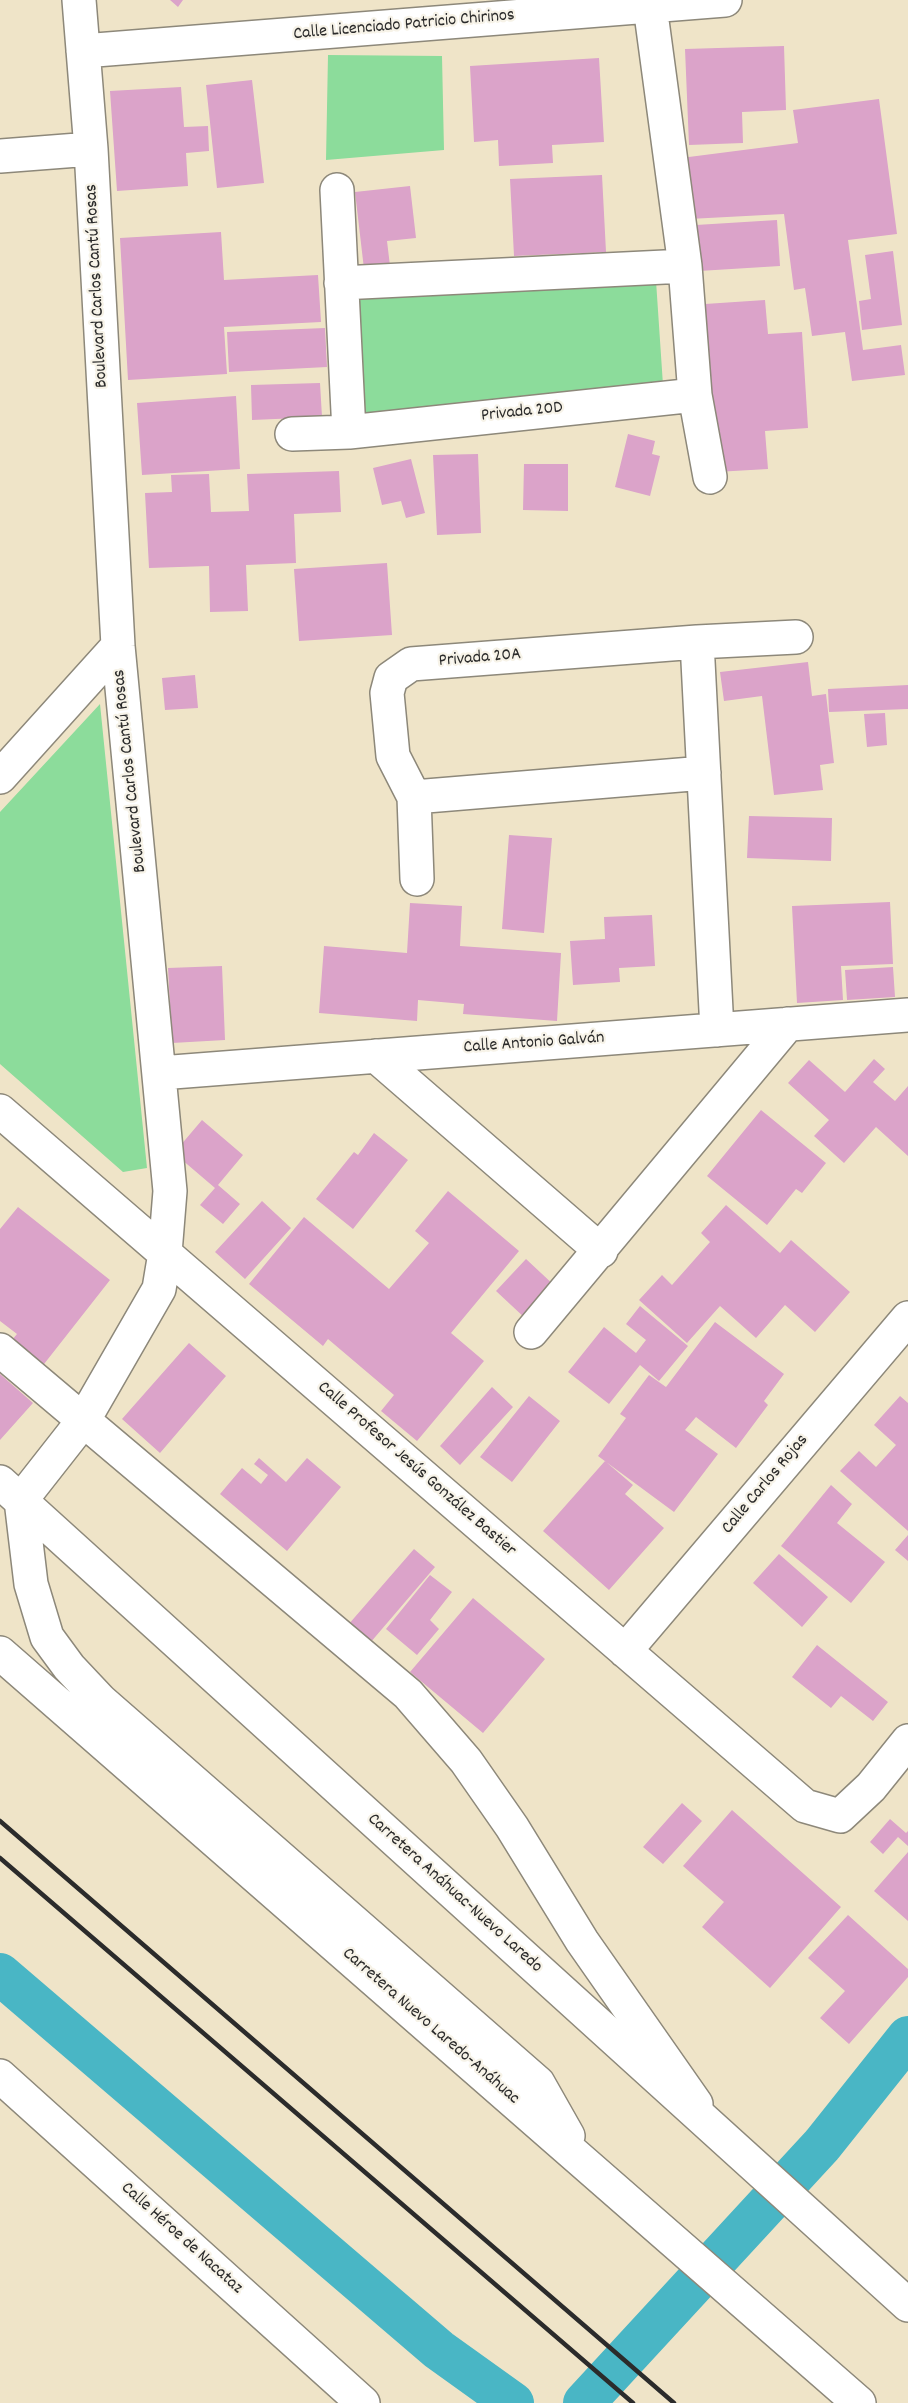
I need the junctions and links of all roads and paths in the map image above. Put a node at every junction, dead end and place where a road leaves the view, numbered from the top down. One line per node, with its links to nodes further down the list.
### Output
1 (80, 0): 4 (street, Boulevard Carlos Cantú Rosas)
2 (725, 0): 3 (street, Calle Licenciado Patricio Chirinos)
3 (650, 6): 4 (street, Calle Licenciado Patricio Chirinos); 8 (street)
4 (83, 51): 5 (street, Boulevard Carlos Cantú Rosas)
5 (91, 150): 6 (street); 16 (street, Boulevard Carlos Cantú Rosas)
6 (0, 156)
7 (337, 190): 9 (street)
8 (684, 266): 9 (street); 10 (street)
9 (341, 283): 11 (street)
10 (695, 394): 11 (street, Privada 20D); 13 (street)
11 (349, 432): 12 (street, Privada 20D)
12 (292, 434)
13 (710, 477)
14 (796, 637): 15 (street, Privada 20A)
15 (697, 642): 17 (street); 19 (street, Privada 20A)
16 (118, 646): 18 (street); 25 (street, Boulevard Carlos Cantú Rosas)
17 (704, 773): 19 (street); 23 (street)
18 (0, 777)
19 (414, 797): 20 (street, Privada 20A)
20 (417, 879)
21 (908, 1015): 22 (street, Calle Antonio Galván)
22 (788, 1024): 23 (street, Calle Antonio Galván); 27 (street)
23 (717, 1030): 24 (street, Calle Antonio Galván)
24 (376, 1056): 25 (street, Calle Antonio Galván); 27 (street)
25 (160, 1074): 28 (street, Boulevard Carlos Cantú Rosas)
26 (0, 1111): 28 (street, Calle Profesor Jesús González Bastier)
27 (601, 1251): 30 (street)
28 (165, 1253): 32 (street, Boulevard Carlos Cantú Rosas); 34 (street, Calle Profesor Jesús González Bastier)
29 (908, 1318): 34 (street, Calle Carlos Rojas)
30 (531, 1332)
31 (0, 1350): 32 (street)
32 (83, 1421): 33 (street, Boulevard Carlos Cantú Rosas); 38 (street)
33 (11, 1491): 38 (street, Carretera Anáhuac-Nuevo Laredo); 39 (street)
34 (625, 1651): 36 (street, Calle Profesor Jesús González Bastier)
35 (0, 1653): 39 (street, Carretera Nuevo Laredo-Anáhuac)
36 (908, 1741)
37 (0, 2076): 41 (street, Calle Héroe de Nacataz)
38 (713, 2128): 40 (street, Carretera Anáhuac-Nuevo Laredo)
39 (579, 2156): 42 (street, Carretera Nuevo Laredo-Anáhuac)
40 (908, 2305)
41 (363, 2403)
42 (859, 2403)

